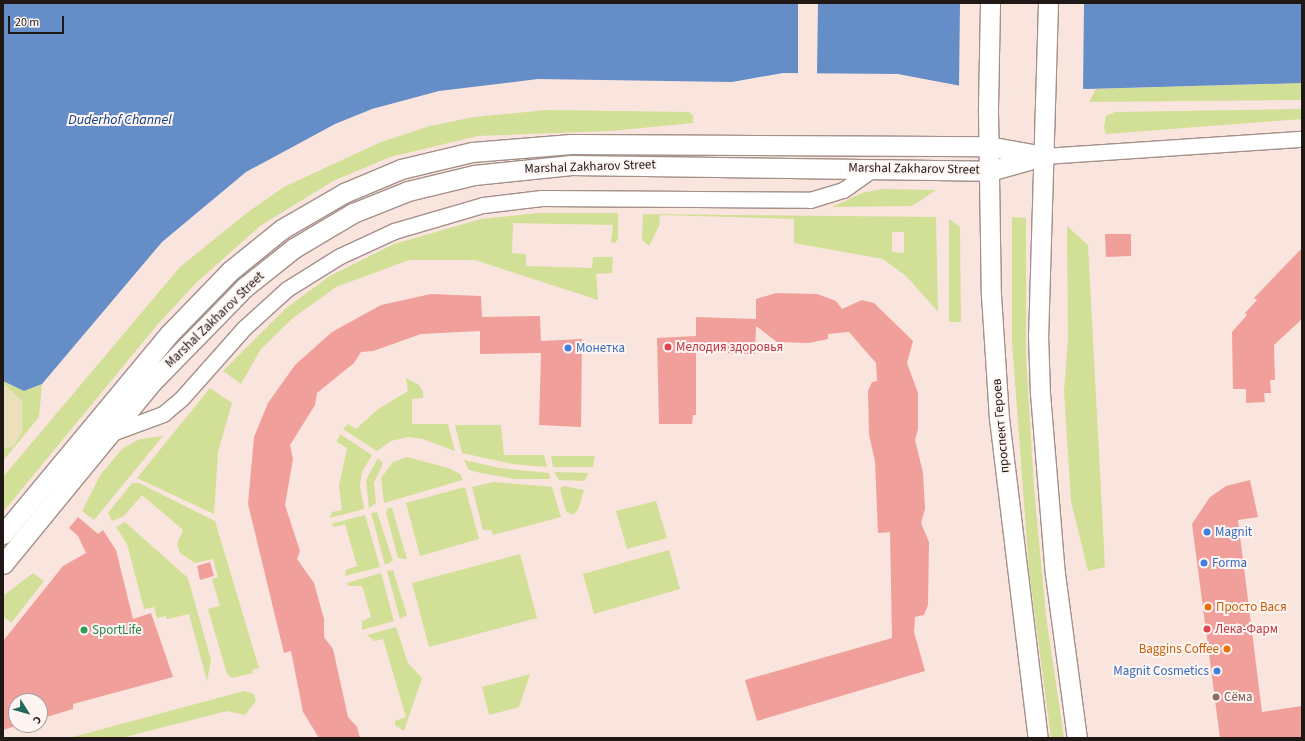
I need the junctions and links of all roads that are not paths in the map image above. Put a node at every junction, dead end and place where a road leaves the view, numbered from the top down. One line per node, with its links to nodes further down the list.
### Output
1 (990, 3): 4 (street, проспект Героев)
2 (1048, 3): 5 (street)
3 (1302, 139): 5 (street, Marshal Zakharov Street)
4 (988, 146): 5 (street, Marshal Zakharov Street); 7 (street, проспект Героев); 9 (street, Marshal Zakharov Street)
5 (1044, 156): 7 (street, Marshal Zakharov Street); 12 (street)
6 (874, 168): 7 (street, Marshal Zakharov Street); 8 (street); 8 (street, Marshal Zakharov Street)
7 (988, 171): 11 (street, проспект Героев)
8 (109, 434): 10 (street, Marshal Zakharov Street)
9 (3, 534)
10 (3, 564)
11 (1038, 738)
12 (1077, 738)

